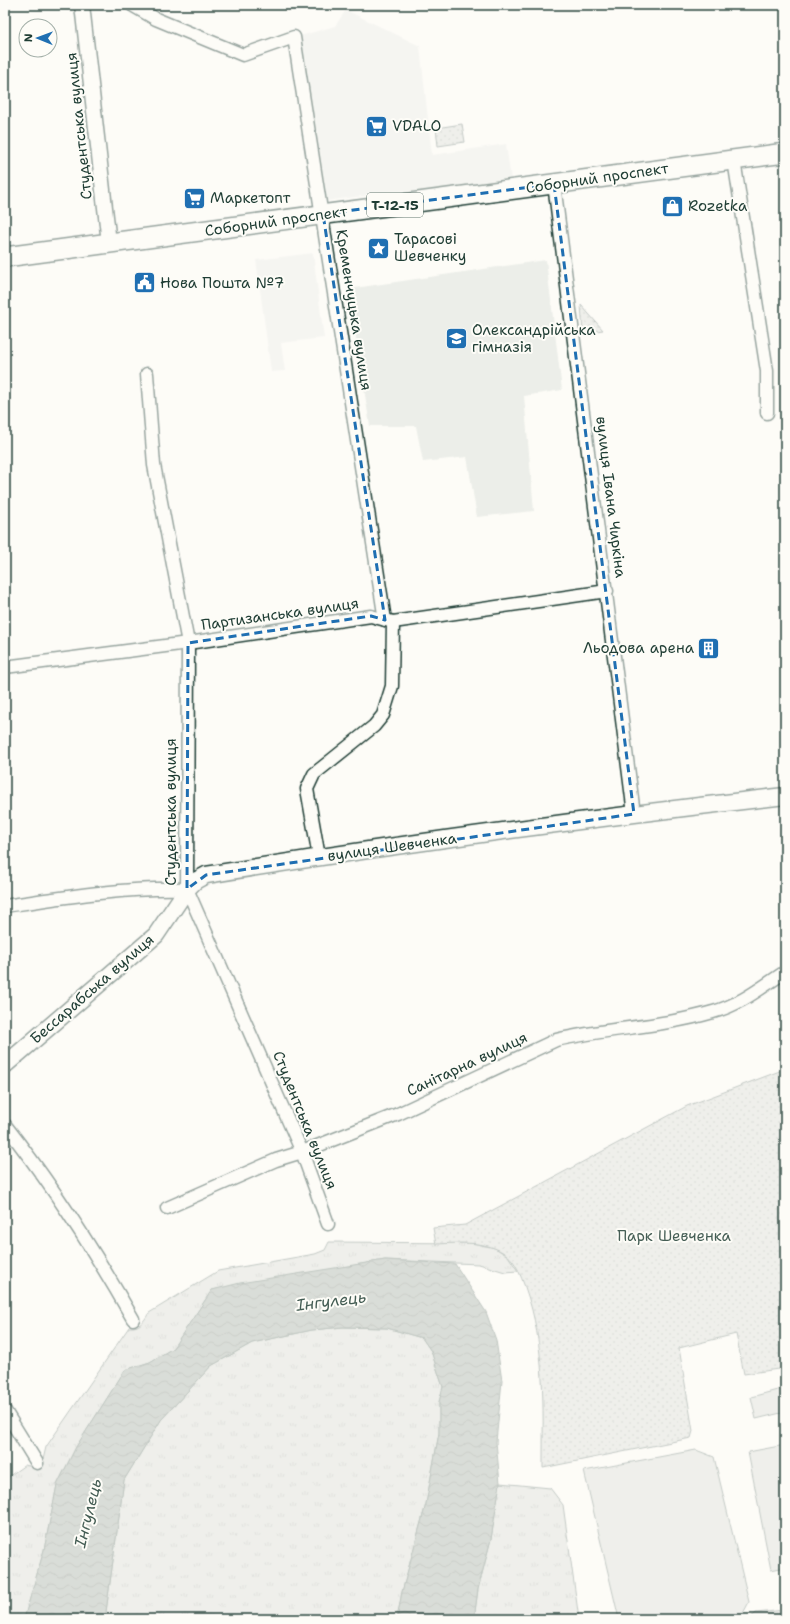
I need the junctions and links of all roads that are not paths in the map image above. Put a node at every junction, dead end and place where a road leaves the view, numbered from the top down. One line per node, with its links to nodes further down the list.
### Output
1 (82, 5): 7 (street, Студентська вулиця)
2 (132, 5): 6 (street, Кременчуцька вулиця)
3 (785, 153): 4 (highway, Соборний проспект / Т-12-15)
4 (734, 160): 5 (highway, Соборний проспект / Т-12-15); 10 (street)
5 (554, 184): 6 (highway, Соборний проспект / Т-12-15); 11 (street, вулиця Івана Чиркіна)
6 (323, 214): 7 (highway, Соборний проспект / Т-12-15); 12 (street, Кременчуцька вулиця)
7 (108, 243): 8 (highway, Соборний проспект / Т-12-15)
8 (5, 257)
9 (147, 374): 13 (street, Студентська вулиця)
10 (767, 413)
11 (607, 591): 12 (street, Партизанська вулиця); 16 (street, вулиця Івана Чиркіна)
12 (389, 621): 13 (street, Партизанська вулиця); 17 (street, Кременчуцька вулиця)
13 (188, 643): 14 (street, Партизанська вулиця); 18 (street, Студентська вулиця)
14 (5, 667)
15 (785, 796): 16 (main road, вулиця Шевченка)
16 (634, 814): 17 (main road, вулиця Шевченка)
17 (319, 857): 18 (main road, вулиця Шевченка)
18 (187, 889): 19 (street); 21 (main road, Бессарабська вулиця); 23 (street, Студентська вулиця)
19 (5, 906)
20 (785, 972): 23 (street, Санітарна вулиця)
21 (5, 1065)
22 (5, 1125): 26 (street)
23 (302, 1152): 24 (street, Санітарна вулиця); 25 (street, Студентська вулиця)
24 (167, 1208)
25 (328, 1224)
26 (134, 1319)
27 (5, 1411): 28 (street)
28 (37, 1463)

